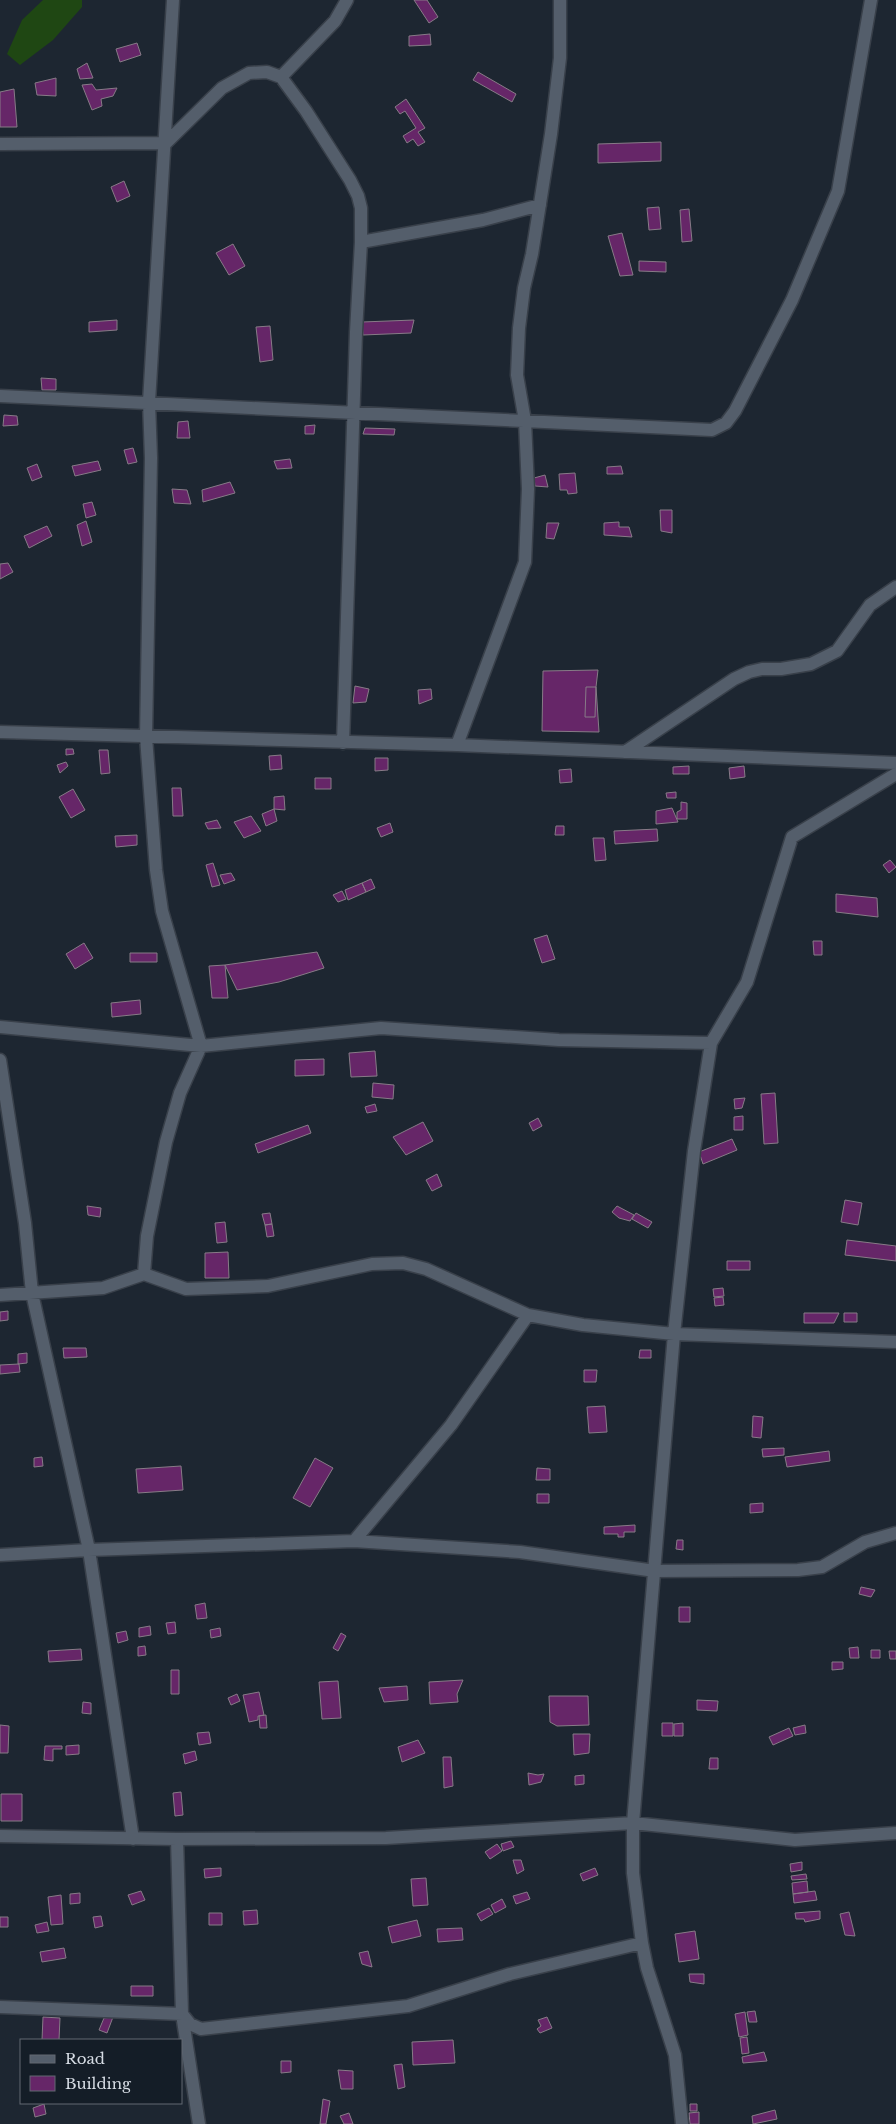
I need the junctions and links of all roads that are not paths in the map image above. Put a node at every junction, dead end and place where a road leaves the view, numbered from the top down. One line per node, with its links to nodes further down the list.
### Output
1 (173, 0): 6 (street)
2 (347, 0): 5 (street)
3 (560, 0): 8 (street)
4 (871, 0): 13 (street)
5 (281, 77): 6 (street); 9 (street)
6 (166, 143): 7 (street); 11 (street)
7 (0, 144)
8 (540, 205): 9 (street); 13 (street)
9 (361, 242): 12 (street)
10 (0, 396): 11 (street)
11 (149, 402): 12 (street); 17 (street)
12 (354, 412): 13 (street); 18 (street)
13 (525, 420): 19 (street)
14 (896, 587): 20 (street)
15 (0, 724): 16 (street)
16 (0, 732): 17 (street)
17 (146, 737): 18 (street); 25 (street)
18 (343, 743): 19 (street)
19 (458, 745): 20 (street)
20 (625, 752): 21 (street)
21 (896, 763)
22 (896, 774): 24 (street)
23 (0, 1027): 25 (street)
24 (711, 1043): 25 (street); 31 (street)
25 (200, 1046): 27 (street)
26 (0, 1060): 28 (street)
27 (144, 1274): 28 (street); 30 (street)
28 (32, 1293): 29 (street); 35 (street)
29 (0, 1295)
30 (528, 1315): 31 (street); 34 (street)
31 (674, 1334): 32 (street); 37 (street)
32 (896, 1342)
33 (896, 1533): 37 (street)
34 (354, 1541): 35 (street); 37 (street)
35 (89, 1550): 36 (street); 41 (street)
36 (0, 1555)
37 (655, 1571): 38 (street)
38 (633, 1823): 39 (street); 42 (street); 43 (street)
39 (896, 1833)
40 (0, 1836): 41 (street)
41 (133, 1839): 42 (street)
42 (177, 1839): 45 (street)
43 (642, 1943): 45 (street); 47 (street)
44 (0, 2007): 45 (street)
45 (182, 2014): 46 (street)
46 (199, 2124)
47 (682, 2124)

